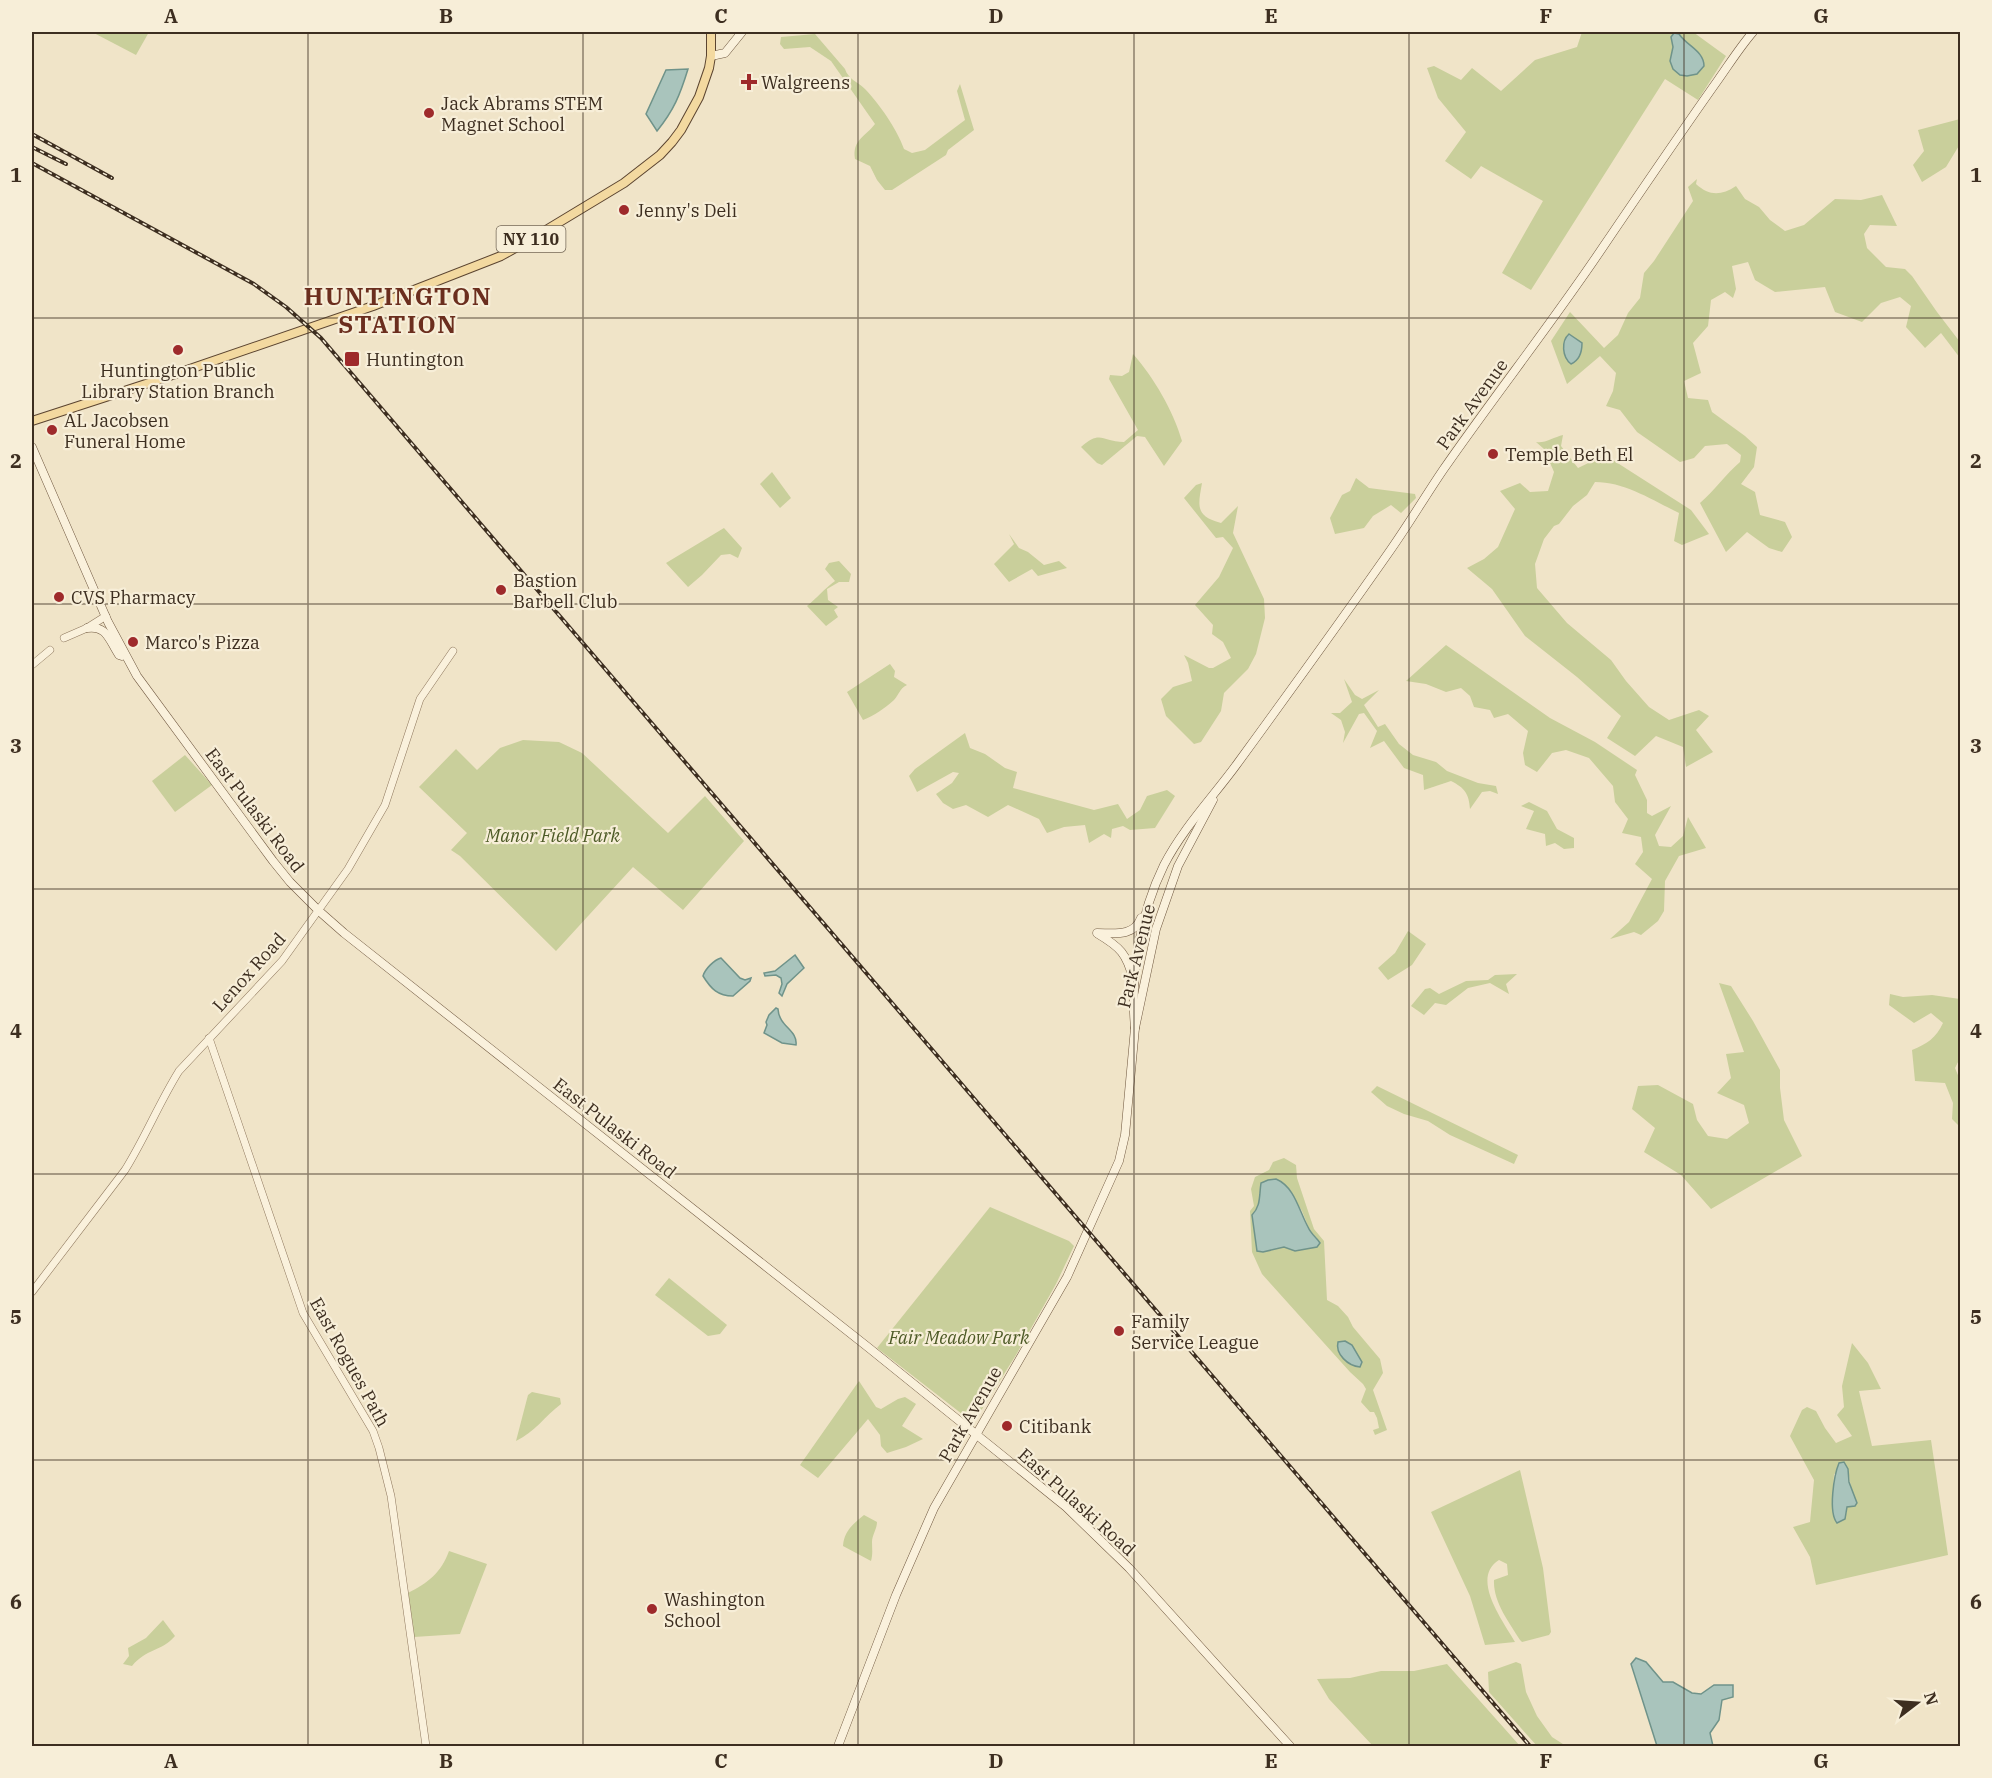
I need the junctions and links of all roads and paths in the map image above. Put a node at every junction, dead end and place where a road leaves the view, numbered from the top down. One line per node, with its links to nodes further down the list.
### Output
1 (711, 32): 4 (main road, NY 110)
2 (742, 32): 4 (main road)
3 (1753, 32): 14 (main road, Park Avenue)
4 (711, 56): 5 (main road, NY 110)
5 (32, 421)
6 (32, 447): 7 (main road, East Pulaski Road)
7 (106, 616): 8 (street); 12 (main road, East Pulaski Road)
8 (87, 628): 9 (street); 12 (main road)
9 (64, 638)
10 (50, 650): 13 (street)
11 (453, 651): 18 (street, Lenox Road)
12 (125, 657): 18 (main road, East Pulaski Road)
13 (32, 665)
14 (1216, 794): 15 (main road, Park Avenue); 16 (main road, Park Avenue)
15 (1176, 846): 16 (main road); 17 (main road, Park Avenue)
16 (1178, 866): 19 (main road, Park Avenue)
17 (1150, 898): 20 (main road, Park Avenue); 21 (main road)
18 (319, 911): 24 (street, Lenox Road); 26 (main road, East Pulaski Road)
19 (1156, 929): 20 (main road); 22 (main road, Park Avenue)
20 (1139, 944): 21 (main road, Park Avenue); 22 (main road)
21 (1135, 983): 23 (main road, Park Avenue)
22 (1137, 1017): 23 (main road, Park Avenue)
23 (1135, 1028): 26 (main road, Park Avenue)
24 (209, 1038): 25 (street, Lenox Road); 27 (street, East Rogues Path)
25 (32, 1292)
26 (976, 1435): 28 (main road, Park Avenue); 29 (main road, East Pulaski Road)
27 (426, 1746)
28 (837, 1746)
29 (1290, 1746)

